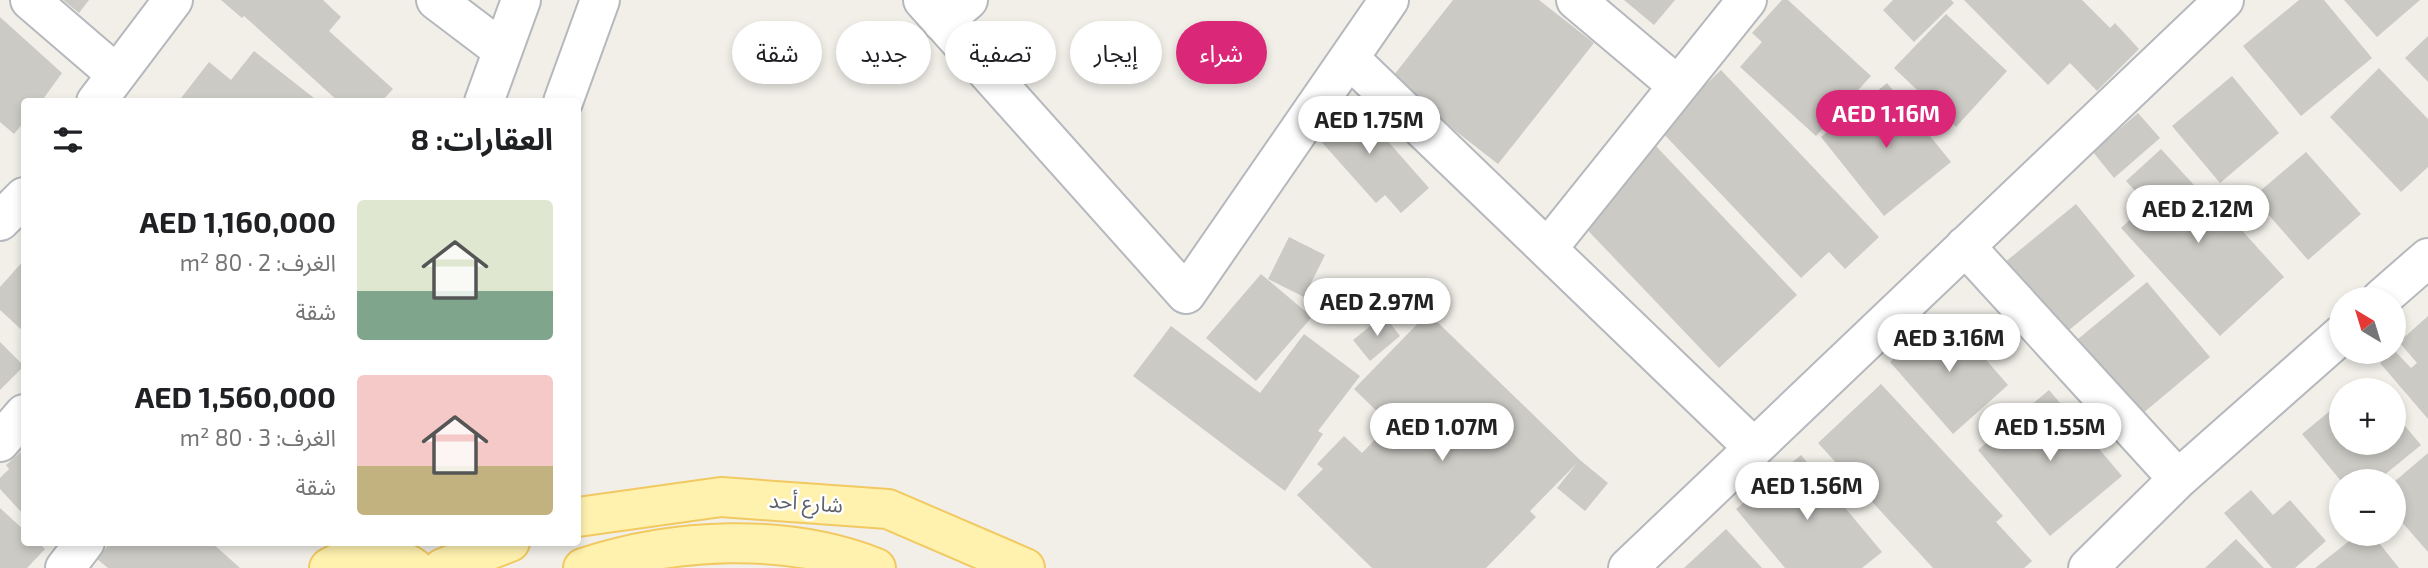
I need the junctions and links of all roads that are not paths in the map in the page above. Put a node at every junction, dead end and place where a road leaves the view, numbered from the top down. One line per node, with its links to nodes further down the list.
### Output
1 (30, 0): 14 (street)
2 (173, 0): 14 (street)
3 (436, 0): 11 (street)
4 (521, 0): 11 (street)
5 (600, 0): 16 (street)
6 (1389, 0): 12 (street)
7 (1576, 0): 13 (street)
8 (1747, 0): 13 (street)
9 (2224, 0): 19 (street)
10 (944, 7): 12 (street)
11 (502, 50): 15 (street)
12 (1349, 58): 20 (street)
13 (1678, 86): 20 (street)
14 (106, 88)
15 (485, 98)
16 (564, 98)
17 (21, 200): 18 (street)
18 (0, 222)
19 (1965, 246): 26 (street); 27 (street)
20 (1548, 248): 26 (street)
21 (2428, 258): 22 (street)
22 (2395, 287)
23 (2329, 345): 27 (street)
24 (21, 418): 25 (street)
25 (0, 442)
26 (1753, 447): 39 (street)
27 (2178, 479): 40 (street)
28 (581, 517): 38 (main road, شارع أحد)
29 (82, 546): 33 (street)
30 (326, 546): 34 (street)
31 (491, 546): 32 (main road)
32 (420, 561): 35 (main road)
33 (65, 568)
34 (319, 568)
35 (329, 568)
36 (583, 568): 37 (main road)
37 (874, 568)
38 (1025, 568)
39 (1628, 568)
40 (2088, 568)

